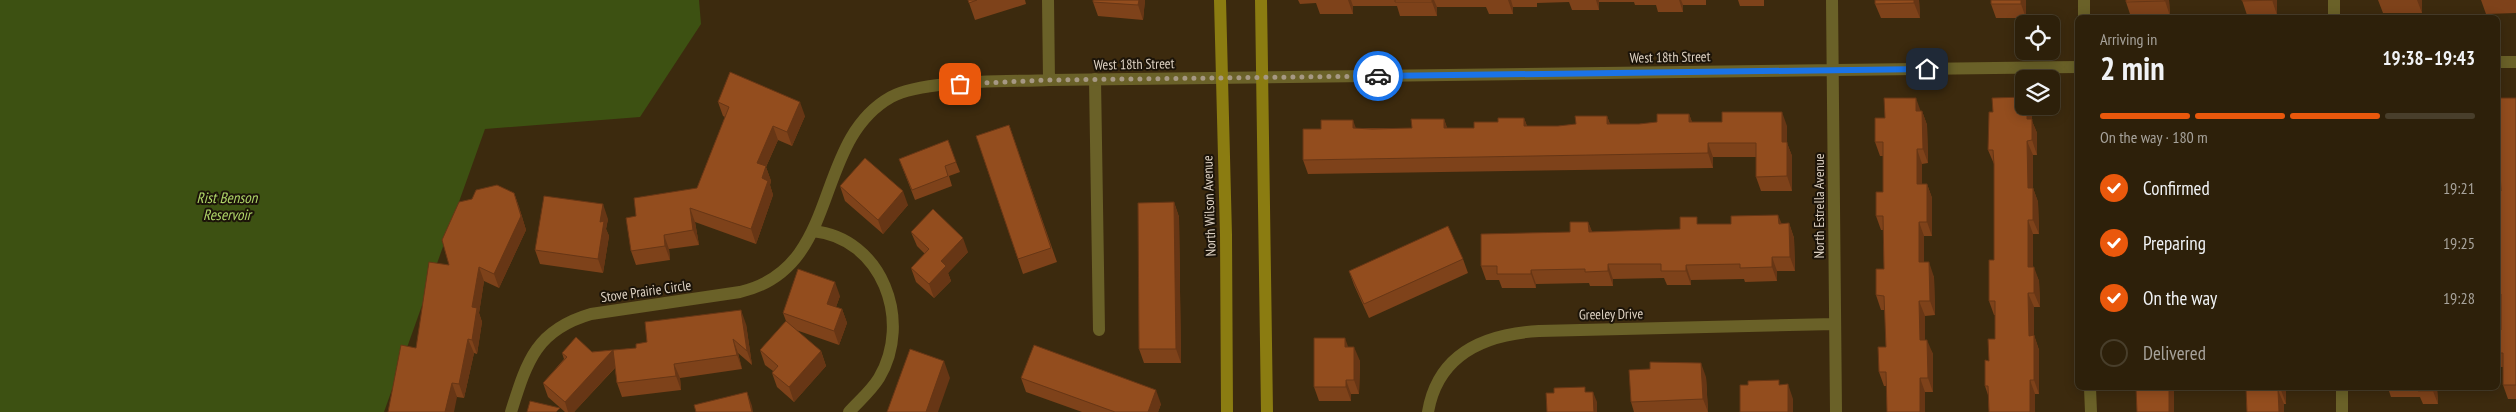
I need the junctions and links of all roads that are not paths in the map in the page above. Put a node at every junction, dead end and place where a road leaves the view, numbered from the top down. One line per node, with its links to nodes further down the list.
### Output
1 (1048, 0): 16 (street)
2 (1220, 0): 14 (main road, North Wilson Avenue)
3 (1261, 0): 13 (main road)
4 (1832, 0): 12 (street, North Estrella Avenue)
5 (2084, 0): 7 (street)
6 (2334, 0): 8 (street)
7 (2084, 15)
8 (2334, 15)
9 (2500, 62): 10 (street)
10 (2516, 62)
11 (2075, 67): 12 (street, West 18th Street)
12 (1833, 70): 13 (street, West 18th Street); 18 (street, North Estrella Avenue)
13 (1262, 77): 14 (street, West 18th Street); 25 (main road)
14 (1220, 78): 15 (street, West 18th Street); 24 (main road, North Wilson Avenue)
15 (1095, 79): 16 (street, West 18th Street); 19 (street)
16 (1049, 80): 17 (street, Stove Prairie Circle)
17 (814, 231): 22 (street, Stove Prairie Circle); 23 (street)
18 (1835, 324): 26 (street, Greeley Drive); 27 (street, North Estrella Avenue)
19 (1099, 330)
20 (2090, 390): 28 (street)
21 (2342, 390): 29 (street)
22 (511, 412)
23 (849, 412)
24 (1227, 412)
25 (1266, 412)
26 (1428, 412)
27 (1836, 412)
28 (2091, 412)
29 (2342, 412)

